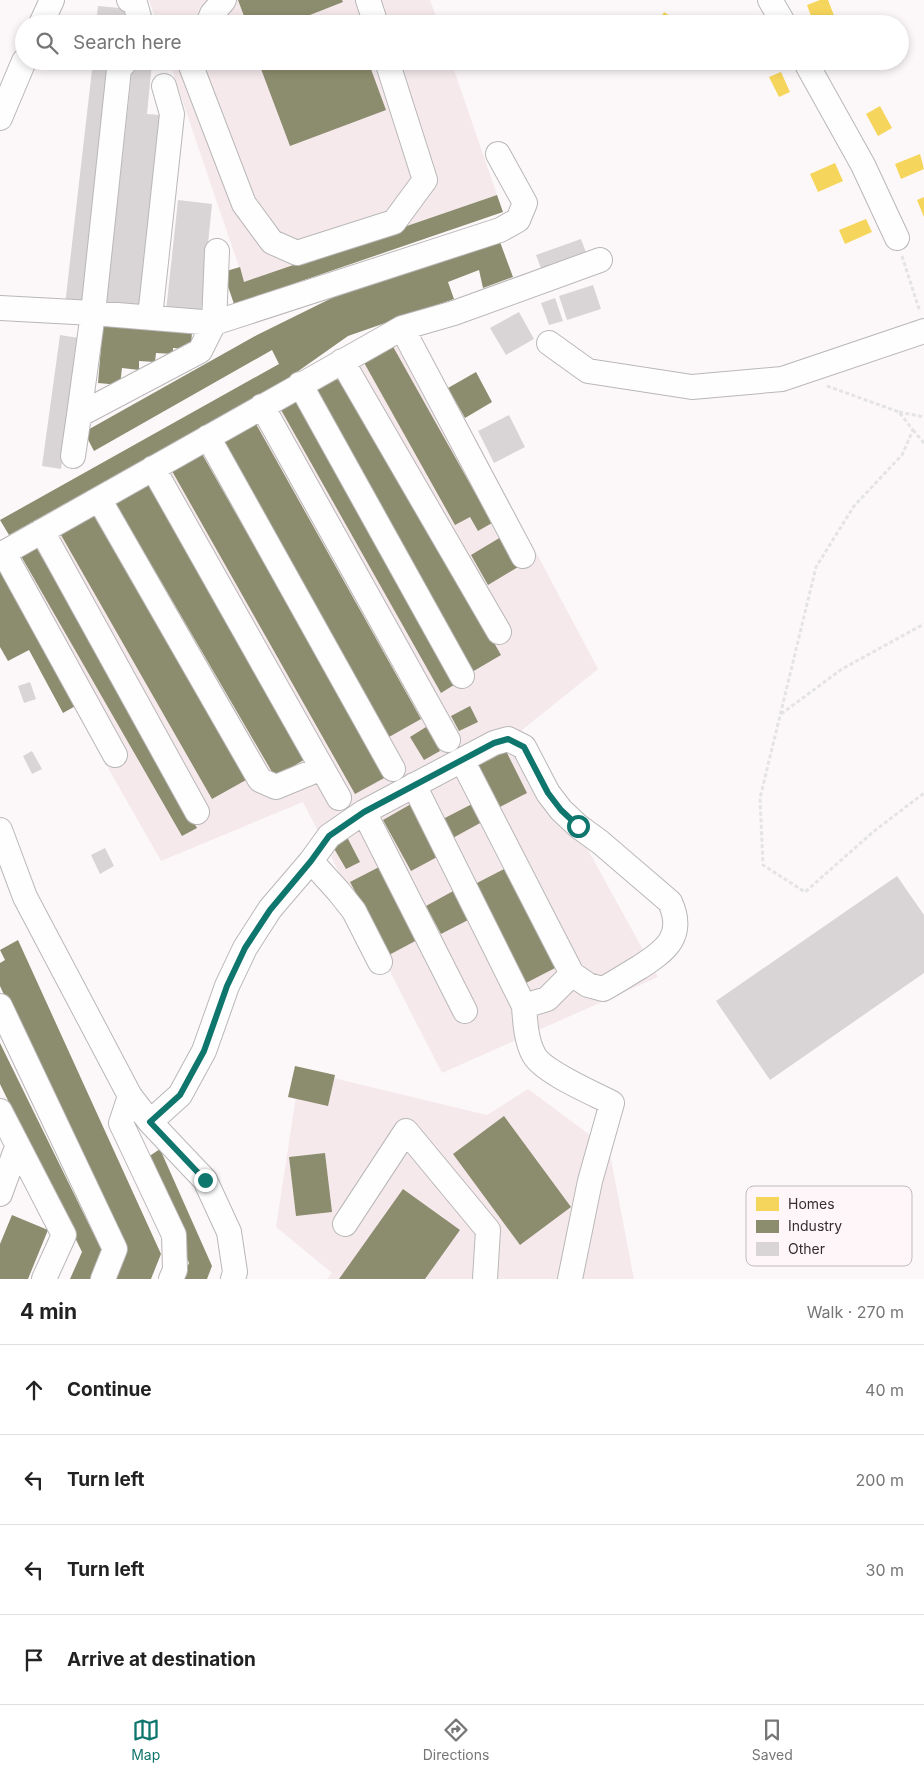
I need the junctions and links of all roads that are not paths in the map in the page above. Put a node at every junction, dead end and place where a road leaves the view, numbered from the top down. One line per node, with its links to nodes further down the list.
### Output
1 (52, 0): 6 (street)
2 (129, 0): 7 (street)
3 (224, 0): 8 (street)
4 (368, 0): 9 (street)
5 (770, 0): 10 (street)
6 (45, 15)
7 (139, 15)
8 (212, 15)
9 (373, 15)
10 (779, 15)
11 (20, 70): 17 (street)
12 (119, 70): 23 (street)
13 (193, 70): 14 (street)
14 (390, 70)
15 (810, 70): 19 (street)
16 (164, 86): 24 (street)
17 (0, 118)
18 (498, 154): 25 (street)
19 (897, 238)
20 (217, 251): 25 (street)
21 (600, 260): 27 (street)
22 (0, 308): 23 (street)
23 (93, 313): 24 (street); 32 (street)
24 (150, 317): 25 (street)
25 (214, 323): 32 (street)
26 (923, 324): 28 (street)
27 (402, 328): 29 (street); 39 (street)
28 (549, 343)
29 (342, 361): 30 (street); 40 (street)
30 (300, 384): 31 (street); 41 (street)
31 (262, 406): 33 (street); 42 (street)
32 (79, 415): 34 (street)
33 (208, 437): 35 (street); 46 (street)
34 (73, 456)
35 (153, 468): 36 (street); 45 (street)
36 (99, 499): 37 (street); 45 (street)
37 (42, 531): 38 (street); 49 (street)
38 (2, 554): 43 (street)
39 (523, 556)
40 (499, 632)
41 (462, 676)
42 (448, 740)
43 (115, 755)
44 (462, 760): 47 (street); 54 (street); 54 (street)
45 (322, 768): 48 (street)
46 (394, 769)
47 (414, 785): 50 (street); 56 (street)
48 (339, 798)
49 (197, 812)
50 (364, 812): 52 (street); 57 (street)
51 (0, 830): 58 (street)
52 (311, 861): 53 (street); 60 (street)
53 (380, 962)
54 (572, 974): 56 (street)
55 (0, 1006): 65 (street)
56 (524, 1006): 69 (street)
57 (465, 1011)
58 (130, 1096): 60 (street); 66 (street)
59 (0, 1111): 61 (street)
60 (150, 1122): 67 (street)
61 (17, 1147): 62 (street); 64 (street)
62 (0, 1194)
63 (345, 1224): 68 (street)
64 (44, 1279)
65 (103, 1279)
66 (171, 1279)
67 (233, 1279)
68 (485, 1279)
69 (570, 1279)

